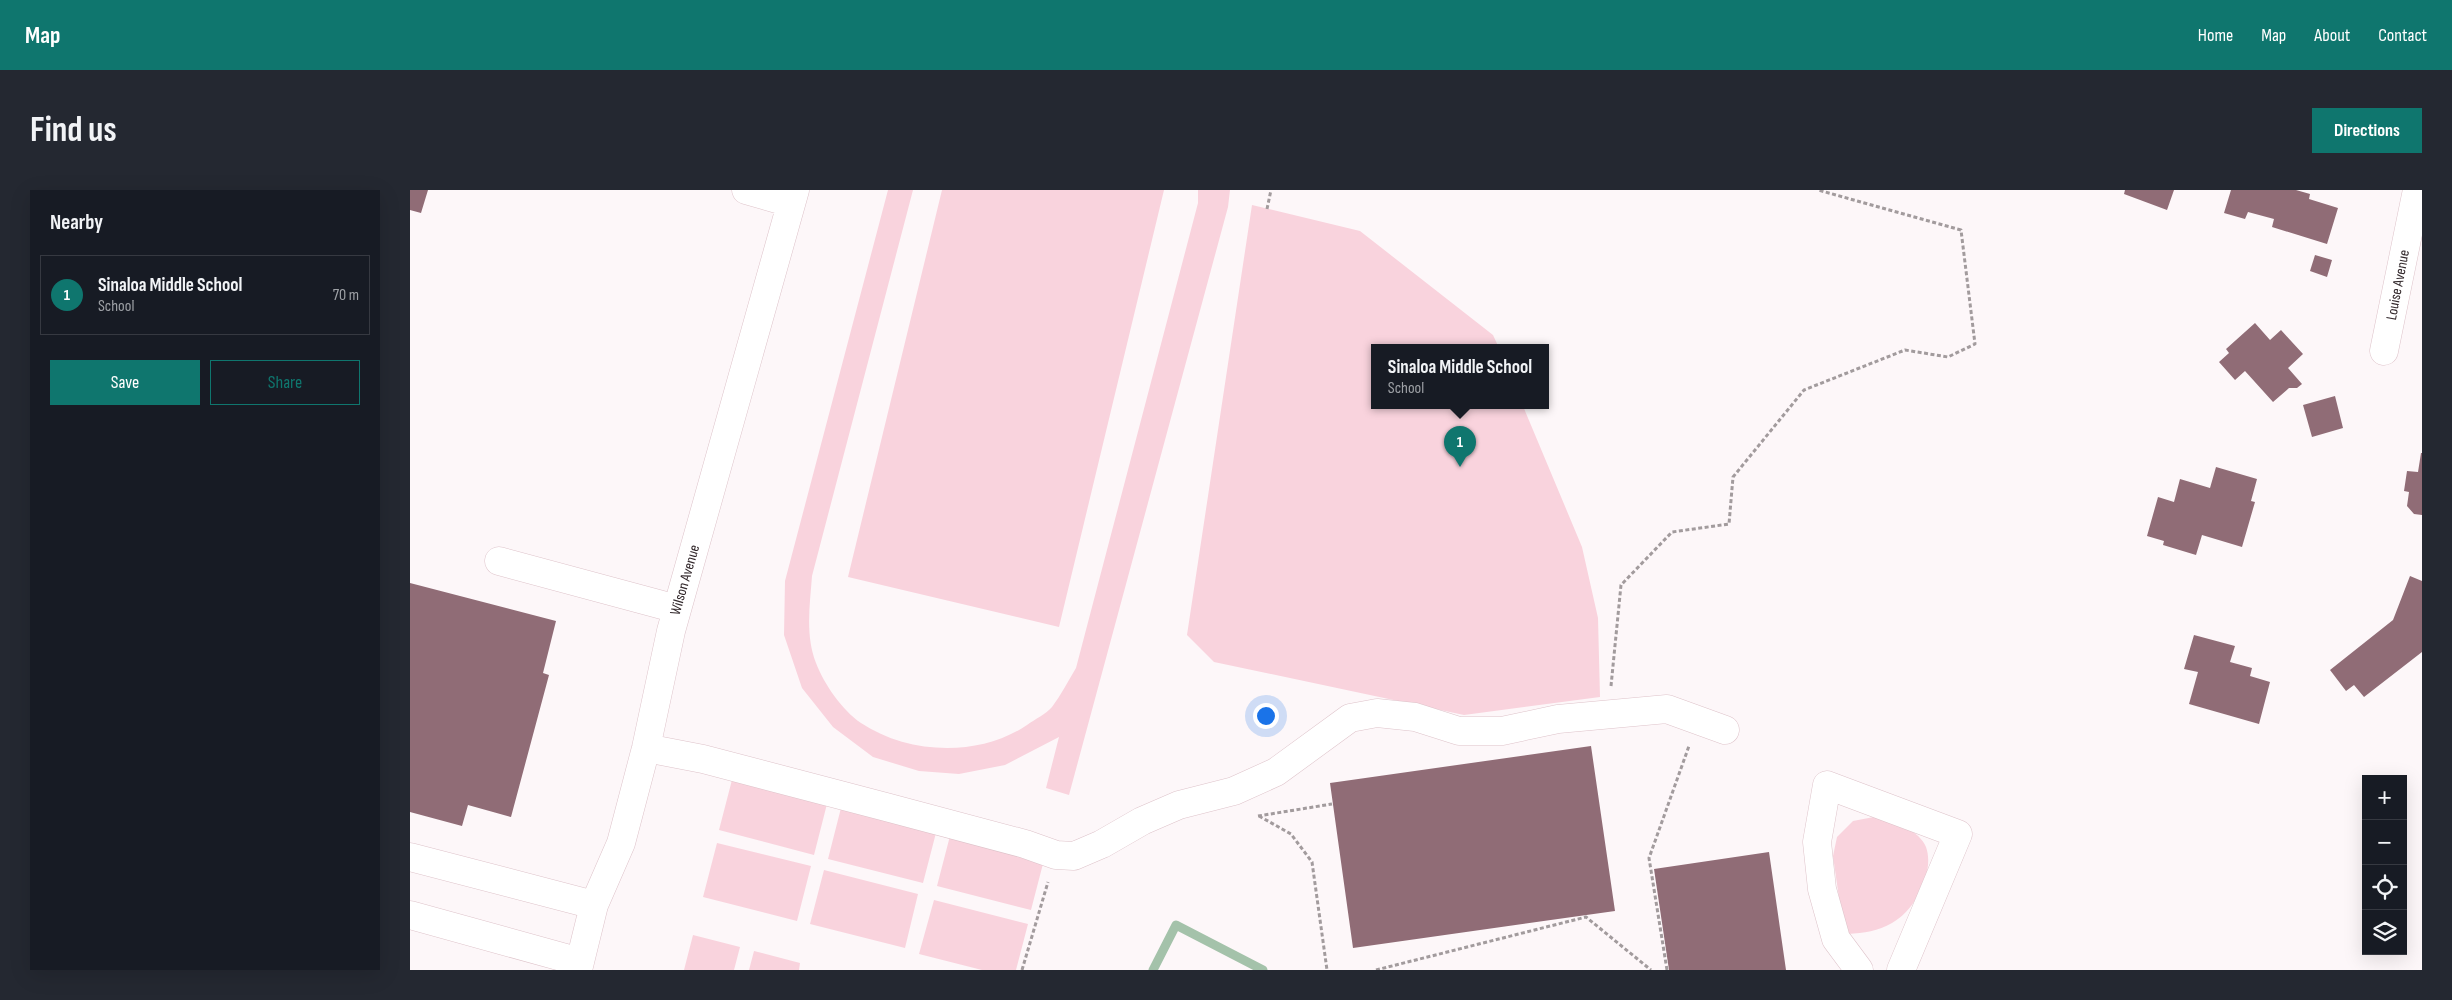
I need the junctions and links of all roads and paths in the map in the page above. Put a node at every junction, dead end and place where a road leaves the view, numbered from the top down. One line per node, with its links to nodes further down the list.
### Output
1 (746, 190): 5 (street)
2 (1271, 190): 6 (path)
3 (1818, 190): 10 (path)
4 (2417, 190): 7 (street, Louise Avenue)
5 (793, 196): 9 (street, Wilson Avenue)
6 (1267, 209)
7 (2384, 351)
8 (499, 561): 9 (street)
9 (677, 609): 13 (street, Wilson Avenue)
10 (1609, 714): 11 (street); 15 (street)
11 (1698, 720): 12 (street); 24 (path)
12 (1725, 730)
13 (646, 748): 15 (street); 17 (street, Wilson Avenue)
14 (1258, 816): 21 (path)
15 (1056, 856): 20 (path)
16 (410, 857): 17 (street)
17 (594, 906): 19 (street, Wilson Avenue)
18 (410, 915): 19 (street)
19 (579, 966)
20 (1022, 970)
21 (1327, 970)
22 (1376, 970): 23 (path)
23 (1651, 970)
24 (1666, 970)
25 (1859, 970): 26 (street)
26 (1901, 970)

